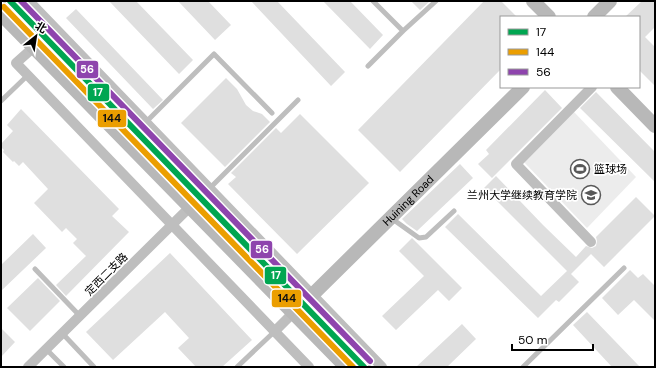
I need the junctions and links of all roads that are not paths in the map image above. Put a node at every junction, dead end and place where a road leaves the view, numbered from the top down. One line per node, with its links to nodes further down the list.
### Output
1 (10, 1): 22 (main road)
2 (29, 1): 20 (street)
3 (373, 1): 10 (lane)
4 (436, 1): 10 (lane)
5 (533, 1): 8 (main road)
6 (610, 1): 9 (main road)
7 (1, 14): 11 (main road)
8 (548, 16)
9 (595, 16)
10 (403, 31): 12 (lane)
11 (34, 46): 13 (street); 23 (main road)
12 (368, 66)
13 (28, 75): 18 (lane); 26 (street)
14 (522, 88): 25 (main road, Huining Road)
15 (591, 88): 27 (street)
16 (618, 88): 21 (main road)
17 (298, 100): 22 (lane)
18 (1, 101)
19 (272, 113): 20 (lane)
20 (146, 122): 22 (street)
21 (655, 126)
22 (205, 193): 23 (street, 定西二支路); 30 (main road)
23 (189, 208): 26 (street, 定西二支路); 30 (main road)
24 (454, 211): 25 (lane)
25 (391, 218): 30 (main road, Huining Road)
26 (172, 225): 31 (street, 定西二支路); 32 (street)
27 (591, 242)
28 (624, 268): 43 (lane)
29 (35, 269): 31 (lane)
30 (303, 304): 32 (street); 40 (main road); 41 (main road); 42 (street)
31 (80, 316): 33 (street, 定西二支路)
32 (274, 332): 38 (lane); 39 (street)
33 (62, 333): 34 (street, 定西二支路); 37 (lane)
34 (46, 349): 35 (street, 定西二支路); 36 (lane)
35 (28, 367)
36 (64, 367)
37 (94, 367)
38 (237, 367)
39 (309, 367)
40 (346, 367)
41 (364, 367)
42 (382, 367)
43 (523, 367)

